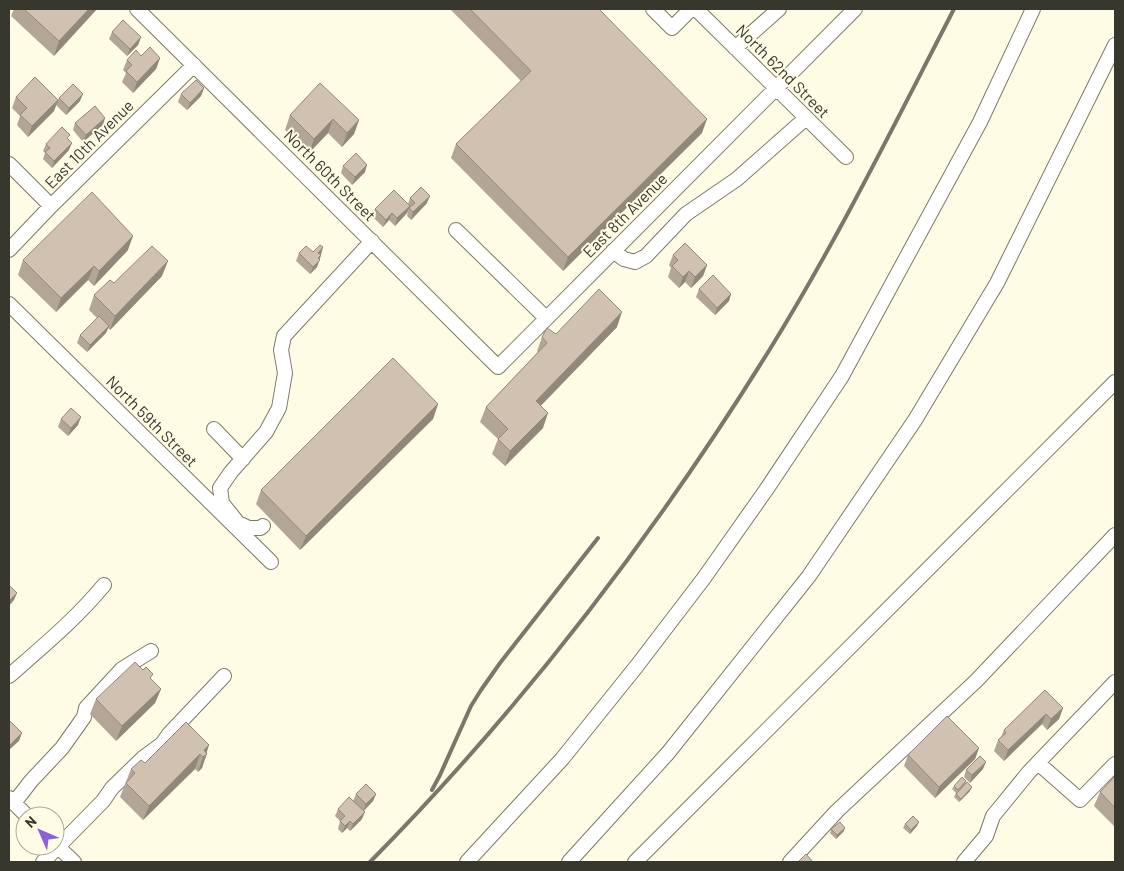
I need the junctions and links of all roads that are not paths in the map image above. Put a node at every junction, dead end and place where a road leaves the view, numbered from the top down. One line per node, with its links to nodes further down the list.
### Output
1 (137, 9): 10 (street, North 60th Street)
2 (653, 9): 3 (street)
3 (691, 9)
4 (696, 9): 9 (street, North 62nd Street)
5 (779, 9): 9 (street)
6 (855, 9): 11 (street, East 8th Avenue)
7 (1033, 9): 40 (street)
8 (1115, 45): 41 (street)
9 (735, 48): 11 (street, North 62nd Street)
10 (194, 65): 15 (street, East 10th Avenue); 17 (street, North 60th Street)
11 (776, 89): 12 (street, North 62nd Street); 19 (street, East 8th Avenue)
12 (806, 118): 13 (street, North 62nd Street); 19 (street)
13 (846, 157)
14 (9, 164): 15 (street)
15 (51, 206): 18 (street, East 10th Avenue)
16 (456, 230): 21 (street)
17 (372, 241): 22 (street, North 60th Street); 25 (street)
18 (9, 250)
19 (614, 251): 21 (street, East 8th Avenue)
20 (9, 304): 28 (street, North 59th Street)
21 (546, 318): 22 (street, East 8th Avenue)
22 (498, 367)
23 (1115, 382): 42 (street)
24 (214, 429): 25 (street)
25 (243, 458): 26 (street)
26 (263, 526)
27 (1115, 535): 43 (street)
28 (272, 562)
29 (104, 584): 31 (street)
30 (151, 651): 36 (street)
31 (9, 676)
32 (224, 676): 37 (street)
33 (1115, 682): 34 (street)
34 (1038, 763): 35 (street); 44 (street)
35 (1115, 764)
36 (11, 800)
37 (65, 838)
38 (65, 853): 39 (street)
39 (74, 862)
40 (467, 862)
41 (569, 862)
42 (635, 862)
43 (790, 862)
44 (964, 862)

